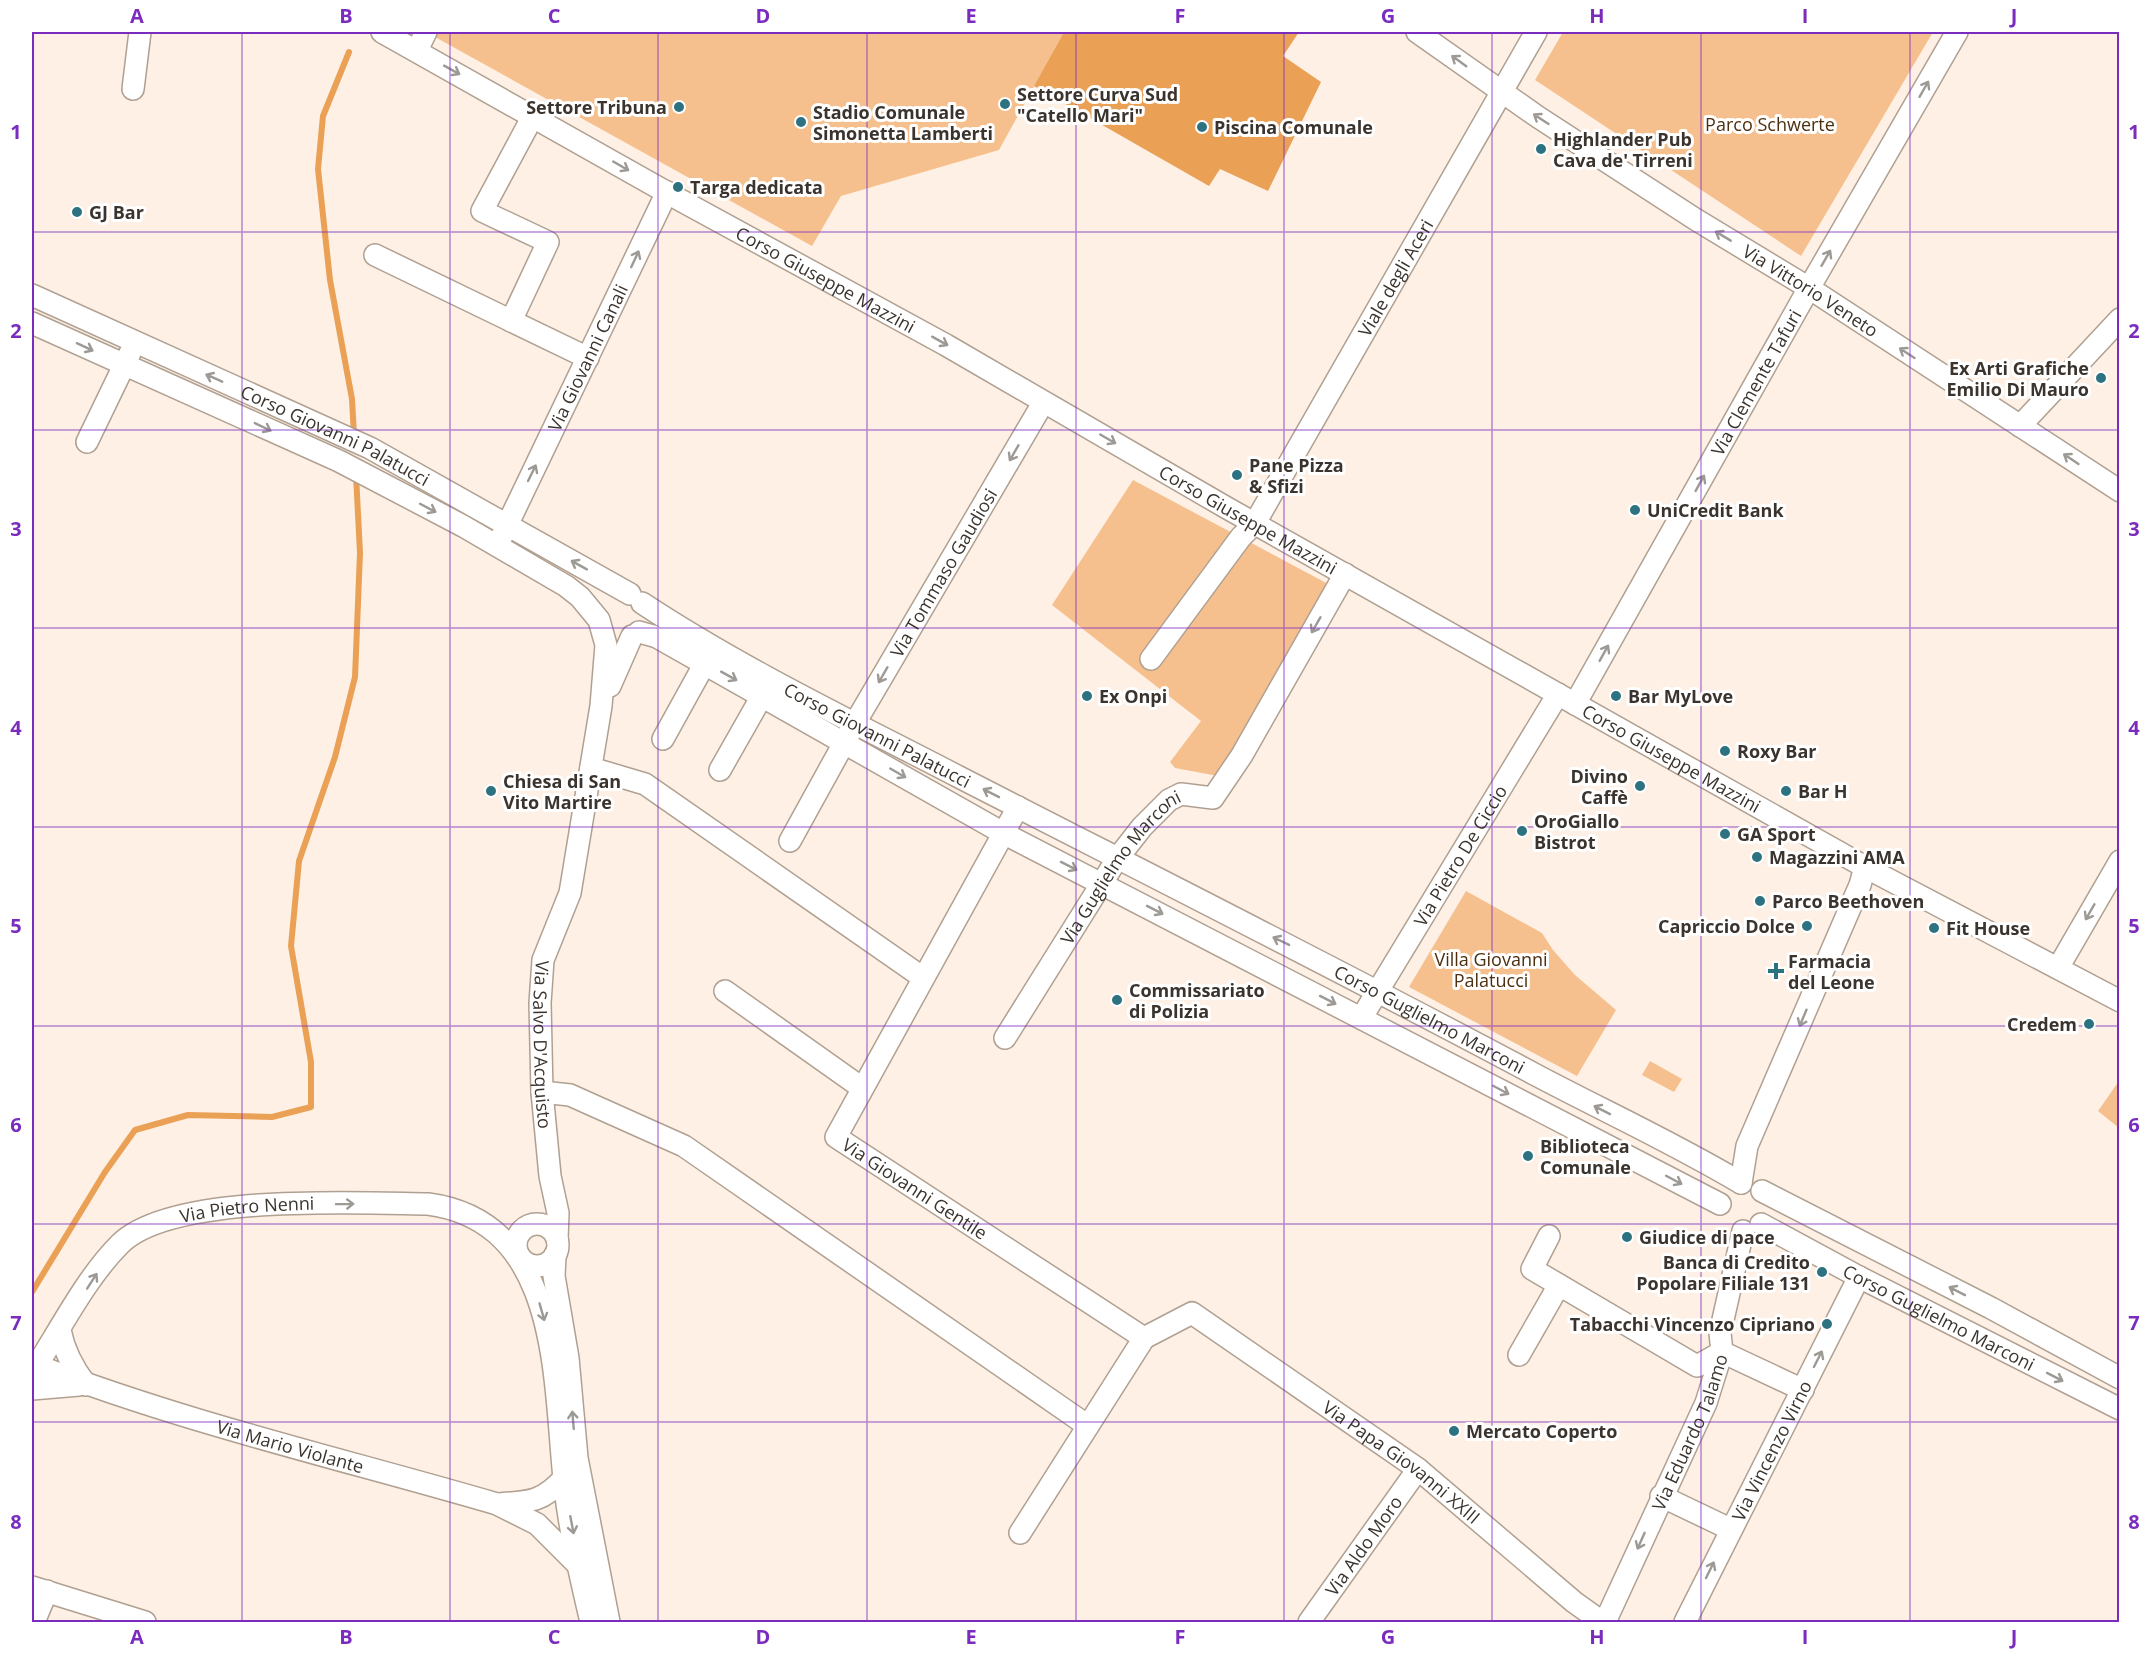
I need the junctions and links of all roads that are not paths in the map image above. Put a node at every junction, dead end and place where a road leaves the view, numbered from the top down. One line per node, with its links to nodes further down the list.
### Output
1 (140, 32): 7 (street)
2 (382, 32): 6 (street, Corso Giuseppe Mazzini)
3 (1417, 32): 8 (street, Via Vittorio Veneto, one-way to 3)
4 (1536, 32): 8 (street, Viale degli Aceri)
5 (1957, 32): 12 (street, Via Clemente Tafuri, one-way to 5)
6 (421, 41): 9 (street, Corso Giuseppe Mazzini, one-way to 9)
7 (133, 88)
8 (1500, 92): 12 (street, Via Vittorio Veneto, one-way to 8); 28 (street, Viale degli Aceri)
9 (533, 116): 10 (street, Corso Giuseppe Mazzini, one-way to 10); 15 (street)
10 (667, 192): 18 (street, Via Giovanni Canali, one-way to 10); 21 (street, Corso Giuseppe Mazzini, one-way to 21)
11 (375, 255): 15 (street)
12 (1809, 288): 24 (street, Via Vittorio Veneto, one-way to 12); 38 (street, Via Clemente Tafuri, one-way to 12)
13 (32, 295): 17 (street, Corso Giovanni Palatucci)
14 (2120, 319): 24 (street)
15 (511, 321): 18 (street)
16 (32, 324): 19 (street, Corso Giovanni Palatucci, one-way to 19)
17 (136, 342): 19 (street); 20 (street, Corso Giovanni Palatucci, one-way to 17)
18 (588, 358): 29 (street, Via Giovanni Canali, one-way to 18)
19 (123, 365): 22 (street, Corso Giovanni Palatucci); 25 (street)
20 (249, 393): 22 (street); 23 (street, Corso Giovanni Palatucci)
21 (1043, 402): 28 (street, Corso Giuseppe Mazzini, one-way to 28); 40 (street, Via Tommaso Gaudiosi, one-way to 40)
22 (239, 417): 26 (street, Corso Giovanni Palatucci, one-way to 26)
23 (317, 424): 26 (street); 29 (street, Corso Giovanni Palatucci)
24 (2020, 426): 27 (street, Via Vittorio Veneto, one-way to 24)
25 (87, 442)
26 (298, 443): 30 (street, Corso Giovanni Palatucci, one-way to 30)
27 (2120, 491)
28 (1255, 524): 31 (street, Corso Giuseppe Mazzini); 35 (street, Viale degli Aceri)
29 (507, 525): 30 (street, Via Giovanni Canali); 32 (street, Corso Giovanni Palatucci, one-way to 29)
30 (497, 546): 33 (street, Corso Giovanni Palatucci)
31 (1345, 574): 38 (street, Corso Giuseppe Mazzini); 48 (street, Via Guglielmo Marconi, one-way to 48)
32 (636, 598): 33 (street); 34 (street); 40 (street, Corso Giovanni Palatucci)
33 (599, 620): 34 (street, Corso Giovanni Palatucci); 39 (street, Via Salvo D'Acquisto)
34 (636, 634): 36 (street, Corso Giovanni Palatucci); 39 (street, Via Salvo D'Acquisto)
35 (1151, 659)
36 (705, 663): 37 (street, Corso Giovanni Palatucci, one-way to 37); 41 (street)
37 (762, 696): 42 (street, Corso Giovanni Palatucci); 44 (street)
38 (1567, 699): 50 (street, Corso Giuseppe Mazzini); 54 (street, Via Pietro De Ciccio)
39 (601, 706): 43 (street, Via Salvo D'Acquisto)
40 (855, 723): 42 (street, Via Tommaso Gaudiosi); 45 (street, Corso Giovanni Palatucci, one-way to 40)
41 (663, 739)
42 (844, 742): 46 (street, Corso Giovanni Palatucci, one-way to 46); 47 (street, Via Tommaso Gaudiosi)
43 (591, 768): 53 (street); 60 (street, Via Salvo D'Acquisto)
44 (720, 770)
45 (1018, 807): 46 (street, Via Giovanni Gentile); 48 (street, Corso Giovanni Palatucci)
46 (1003, 833): 51 (street, Corso Giovanni Palatucci, one-way to 51); 53 (street, Via Giovanni Gentile)
47 (790, 842)
48 (1117, 860): 51 (street, Via Guglielmo Marconi); 54 (street, Corso Guglielmo Marconi, one-way to 48)
49 (2120, 861): 52 (street, one-way to 52)
50 (1865, 867): 52 (street, Corso Giuseppe Mazzini); 62 (street, one-way to 62)
51 (1103, 884): 57 (street, Corso Guglielmo Marconi, one-way to 57); 58 (street, Via Guglielmo Marconi)
52 (2058, 968): 56 (street, Corso Giuseppe Mazzini)
53 (922, 977): 59 (street, Via Giovanni Gentile)
54 (1377, 989): 57 (street, Via Pietro De Ciccio); 61 (street, Corso Guglielmo Marconi, one-way to 54)
55 (725, 991): 59 (street)
56 (2120, 1001)
57 (1362, 1017): 63 (street, Corso Guglielmo Marconi, one-way to 63)
58 (1005, 1038)
59 (862, 1089): 79 (street, Via Giovanni Gentile)
60 (542, 1092): 65 (street, Via Salvo D'Acquisto); 89 (street)
61 (1642, 1130): 63 (street); 64 (street, Corso Guglielmo Marconi)
62 (1747, 1146): 64 (street); 66 (street)
63 (1630, 1157): 68 (street, Corso Guglielmo Marconi, one-way to 68)
64 (1720, 1171): 66 (street, Corso Guglielmo Marconi)
65 (550, 1176): 69 (street); 72 (street, Via Salvo D'Acquisto)
66 (1741, 1183): 67 (street); 68 (street)
67 (1762, 1191): 70 (street); 76 (street, Corso Guglielmo Marconi, one-way to 67)
68 (1720, 1204): 70 (street)
69 (534, 1224): 72 (street); 73 (street)
70 (1752, 1227): 74 (street, Corso Guglielmo Marconi); 80 (street, Via Eduardo Talamo)
71 (1549, 1236): 75 (street)
72 (556, 1247): 73 (street); 101 (street, one-way to 72)
73 (520, 1258): 77 (street, Via Pietro Nenni, one-way to 73); 91 (street, one-way to 91)
74 (1859, 1278): 78 (street, Corso Guglielmo Marconi); 86 (street, Via Vincenzo Virno, one-way to 74)
75 (1559, 1285): 80 (street); 81 (street)
76 (1991, 1308): 78 (street); 83 (street, Corso Guglielmo Marconi)
77 (60, 1330): 82 (street, Via Pietro Nenni); 84 (street)
78 (1976, 1337): 87 (street, Corso Guglielmo Marconi, one-way to 87)
79 (1144, 1338): 89 (street); 90 (street, Via Papa Giovanni XXIII)
80 (1722, 1352): 86 (street); 92 (street, Via Eduardo Talamo)
81 (1519, 1355)
82 (34, 1369): 84 (street, Via Mario Violante)
83 (2114, 1375): 87 (street)
84 (86, 1385): 85 (street, Via Mario Violante); 93 (street, Via Mario Violante)
85 (32, 1389)
86 (1803, 1390): 94 (street, Via Vincenzo Virno)
87 (2093, 1396): 88 (street, Corso Guglielmo Marconi)
88 (2120, 1409)
89 (1088, 1426): 95 (street)
90 (1418, 1469): 102 (street, Via Aldo Moro); 103 (street, Via Papa Giovanni XXIII)
91 (564, 1478): 93 (street, Via Mario Violante); 96 (street, one-way to 96)
92 (1661, 1496): 94 (street); 103 (street, Via Eduardo Talamo, one-way to 103)
93 (497, 1504): 96 (street, Via Mario Violante)
94 (1730, 1529): 104 (street, Via Vincenzo Virno, one-way to 94)
95 (1020, 1533)
96 (579, 1566): 100 (street)
97 (39, 1589): 98 (street); 99 (street)
98 (34, 1623)
99 (145, 1623)
100 (591, 1623)
101 (609, 1623)
102 (1309, 1623)
103 (1604, 1623)
104 (1685, 1623)

